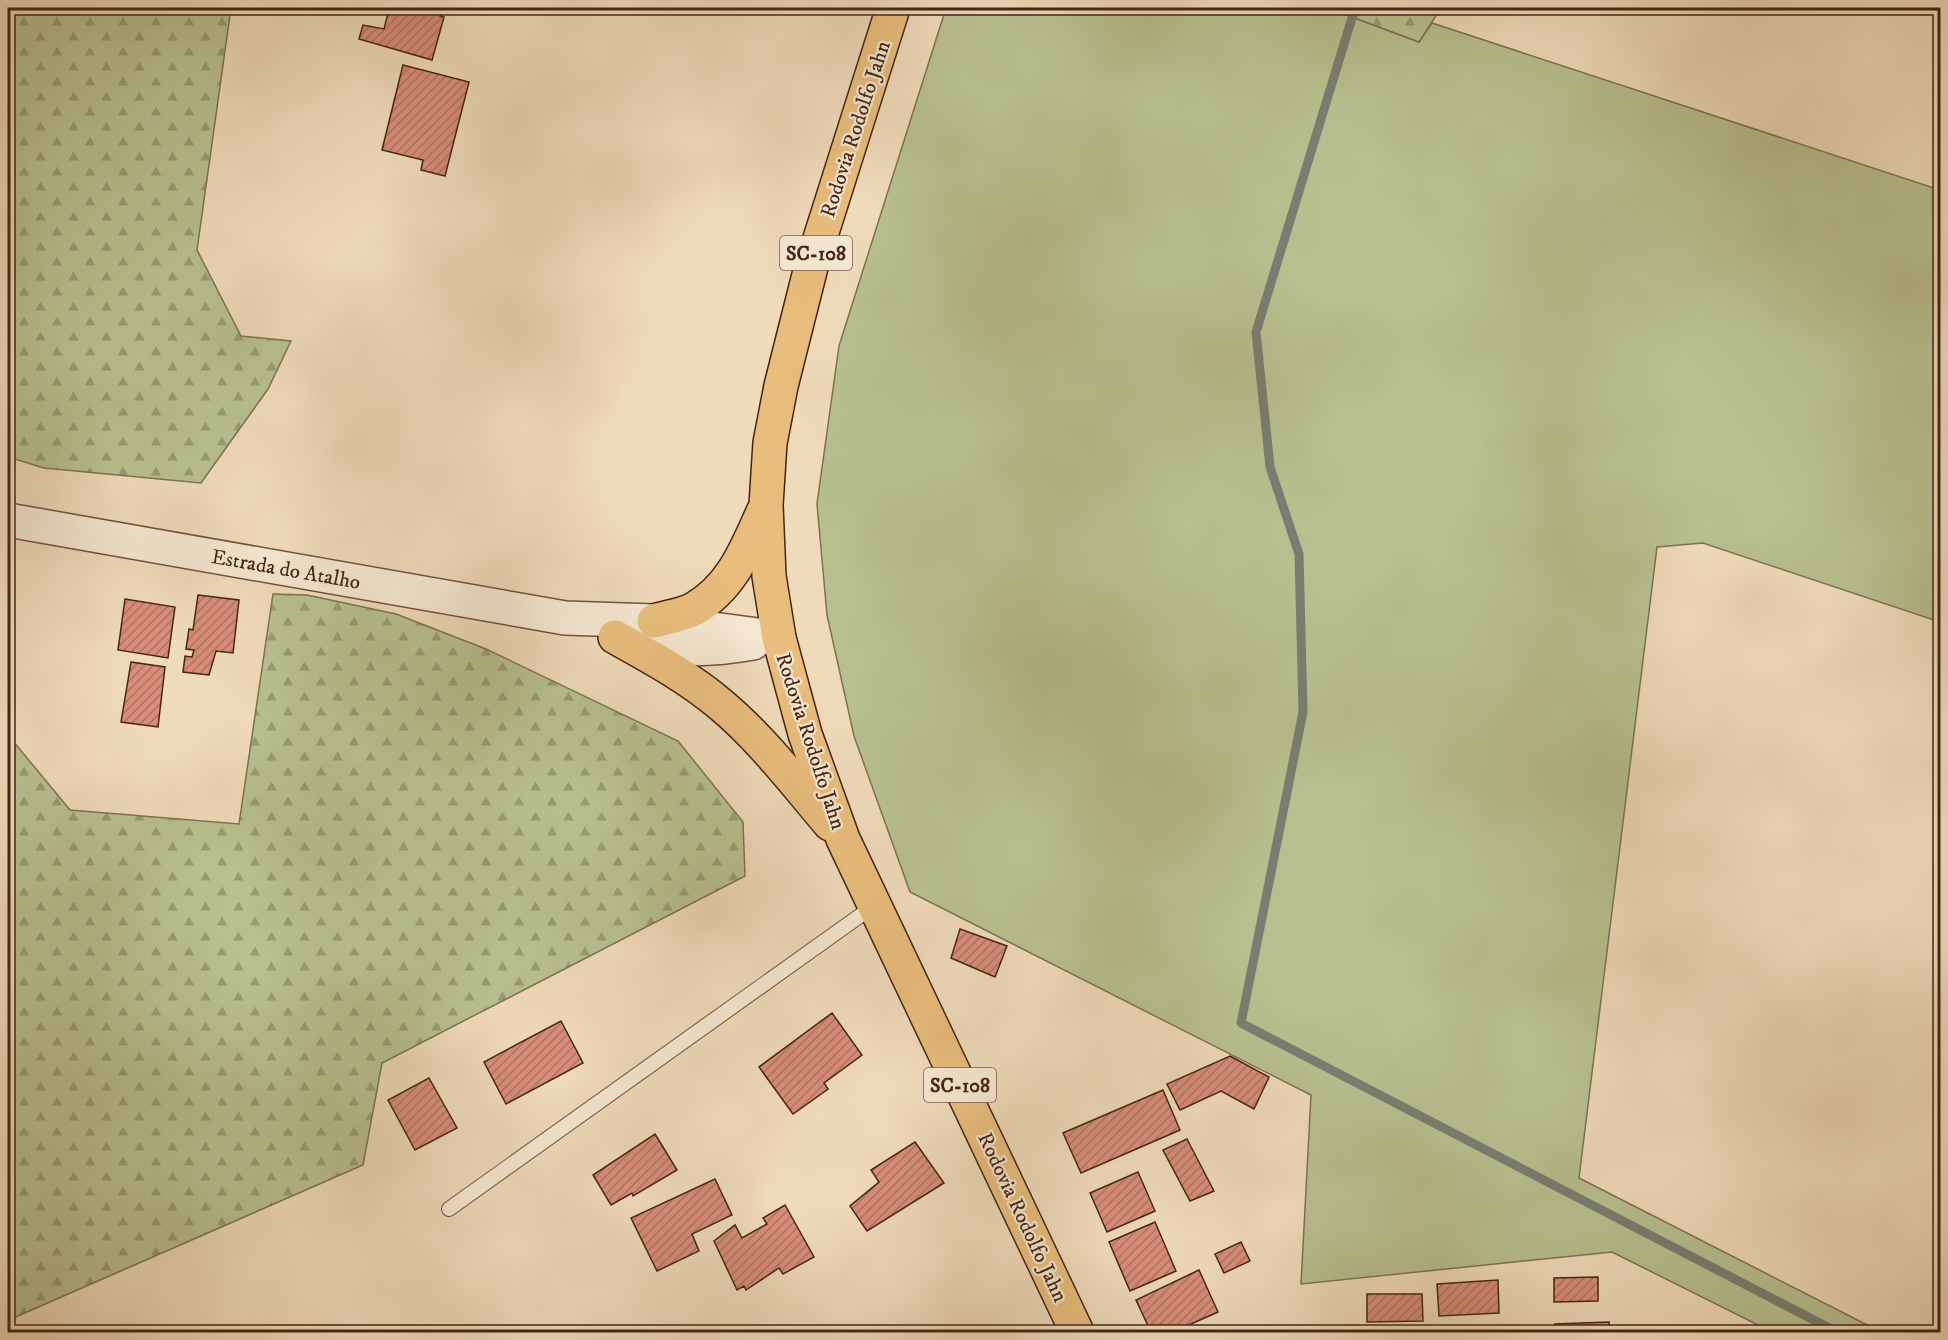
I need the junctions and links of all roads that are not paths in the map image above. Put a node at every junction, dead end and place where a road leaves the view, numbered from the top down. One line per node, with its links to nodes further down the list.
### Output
1 (893, 8): 2 (main road, Rodovia Rodolfo Jahn / SC-108)
2 (766, 505): 5 (main road); 7 (main road, Rodovia Rodolfo Jahn / SC-108)
3 (8, 520): 4 (street, Estrada do Atalho)
4 (565, 618): 5 (street, Estrada do Atalho); 6 (street, Estrada do Atalho)
5 (654, 621): 7 (street, Estrada do Atalho)
6 (615, 637): 7 (street, Estrada do Atalho); 8 (main road)
7 (779, 638): 8 (main road, Rodovia Rodolfo Jahn / SC-108)
8 (843, 839): 9 (main road, Rodovia Rodolfo Jahn / SC-108)
9 (874, 905): 10 (lane); 11 (main road, Rodovia Rodolfo Jahn / SC-108)
10 (449, 1209)
11 (1077, 1332)

